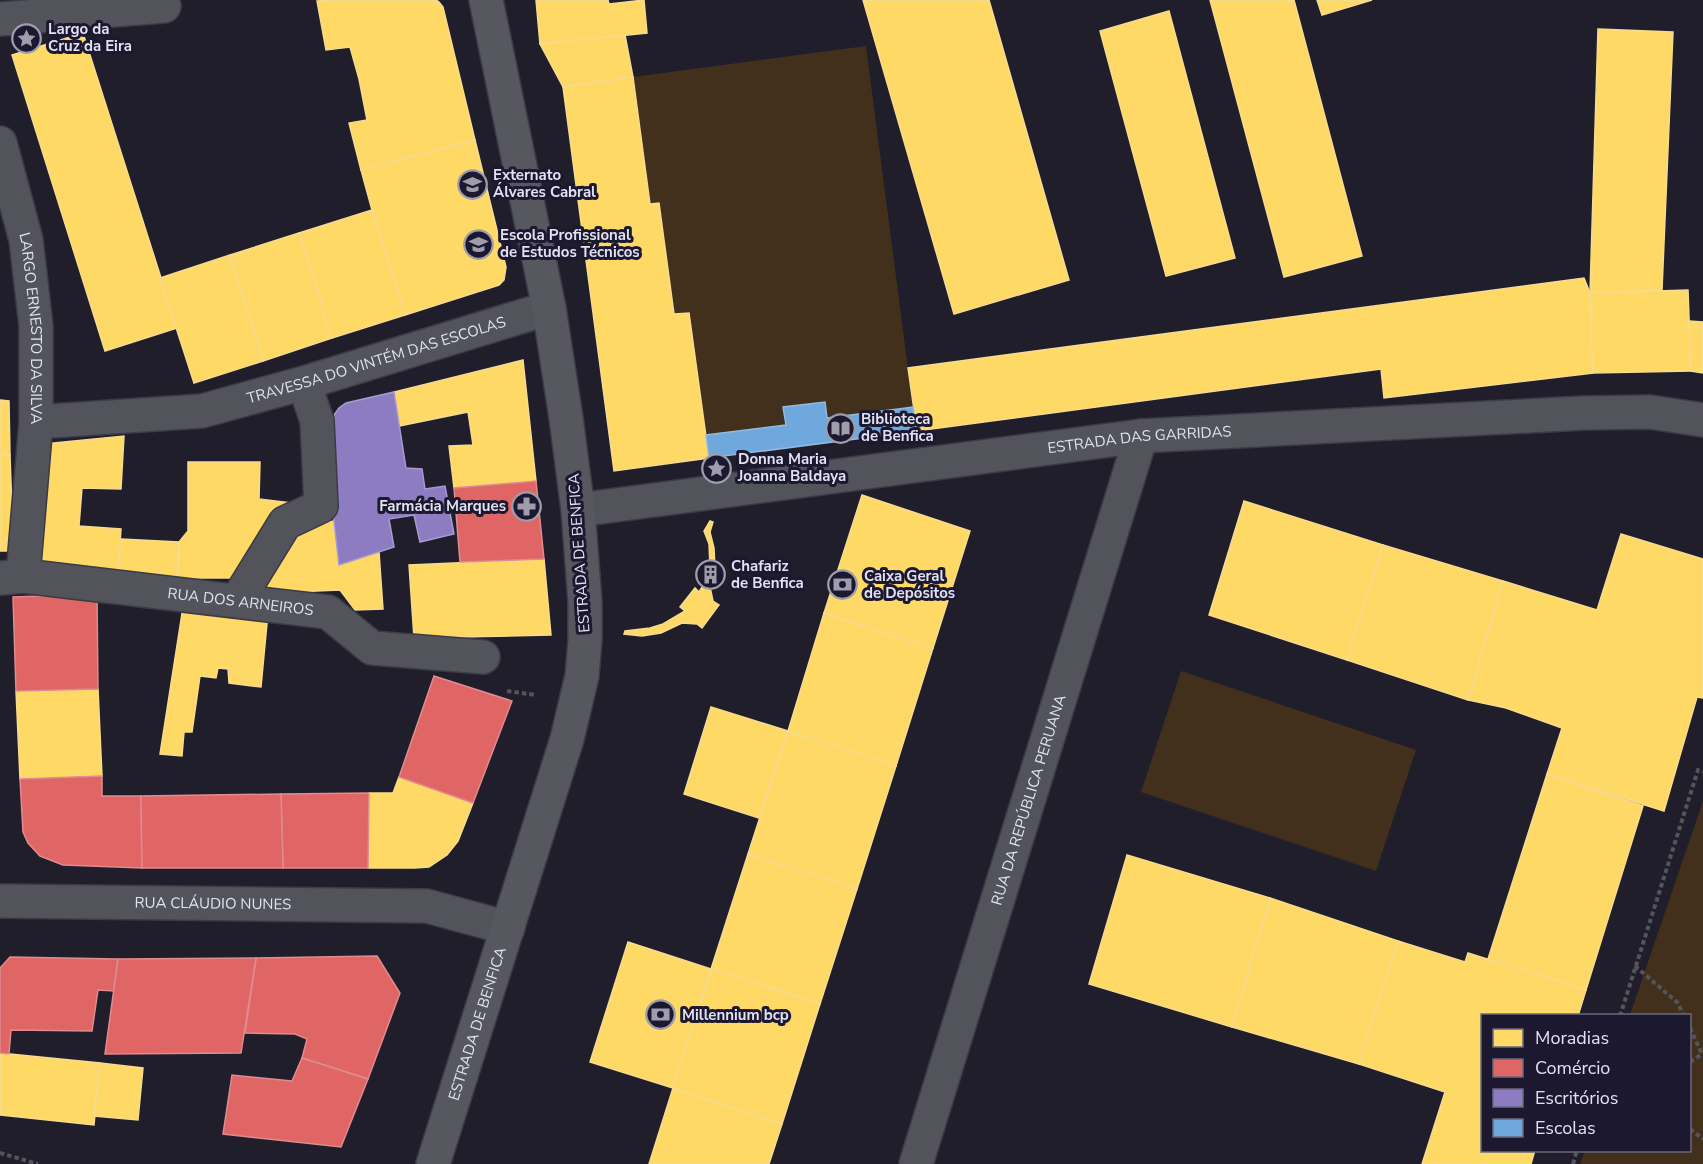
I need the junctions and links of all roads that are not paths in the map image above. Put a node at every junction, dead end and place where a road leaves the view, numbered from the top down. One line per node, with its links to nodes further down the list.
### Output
1 (486, 0): 5 (street, ESTRADA DE BENFICA)
2 (164, 6): 3 (street)
3 (0, 19)
4 (0, 142): 9 (street, LARGO ERNESTO DA SILVA)
5 (549, 308): 6 (street, TRAVESSA DO VINTÉM DAS ESCOLAS); 11 (street, ESTRADA DE BENFICA)
6 (304, 383): 7 (street, TRAVESSA DO VINTÉM DAS ESCOLAS); 13 (street)
7 (202, 411): 9 (street, LARGO ERNESTO DA SILVA)
8 (1703, 420): 10 (street, ESTRADA DAS GARRIDAS)
9 (36, 422): 12 (street)
10 (1141, 436): 11 (street, ESTRADA DAS GARRIDAS); 18 (street, RUA DA REPÚBLICA PERUANA)
11 (578, 510): 16 (street, ESTRADA DE BENFICA)
12 (11, 577): 13 (street, RUA DOS ARNEIROS)
13 (237, 601): 14 (street, RUA DOS ARNEIROS)
14 (483, 657)
15 (0, 901): 16 (street, RUA CLÁUDIO NUNES)
16 (508, 928): 17 (street, ESTRADA DE BENFICA)
17 (433, 1164)
18 (916, 1164)

